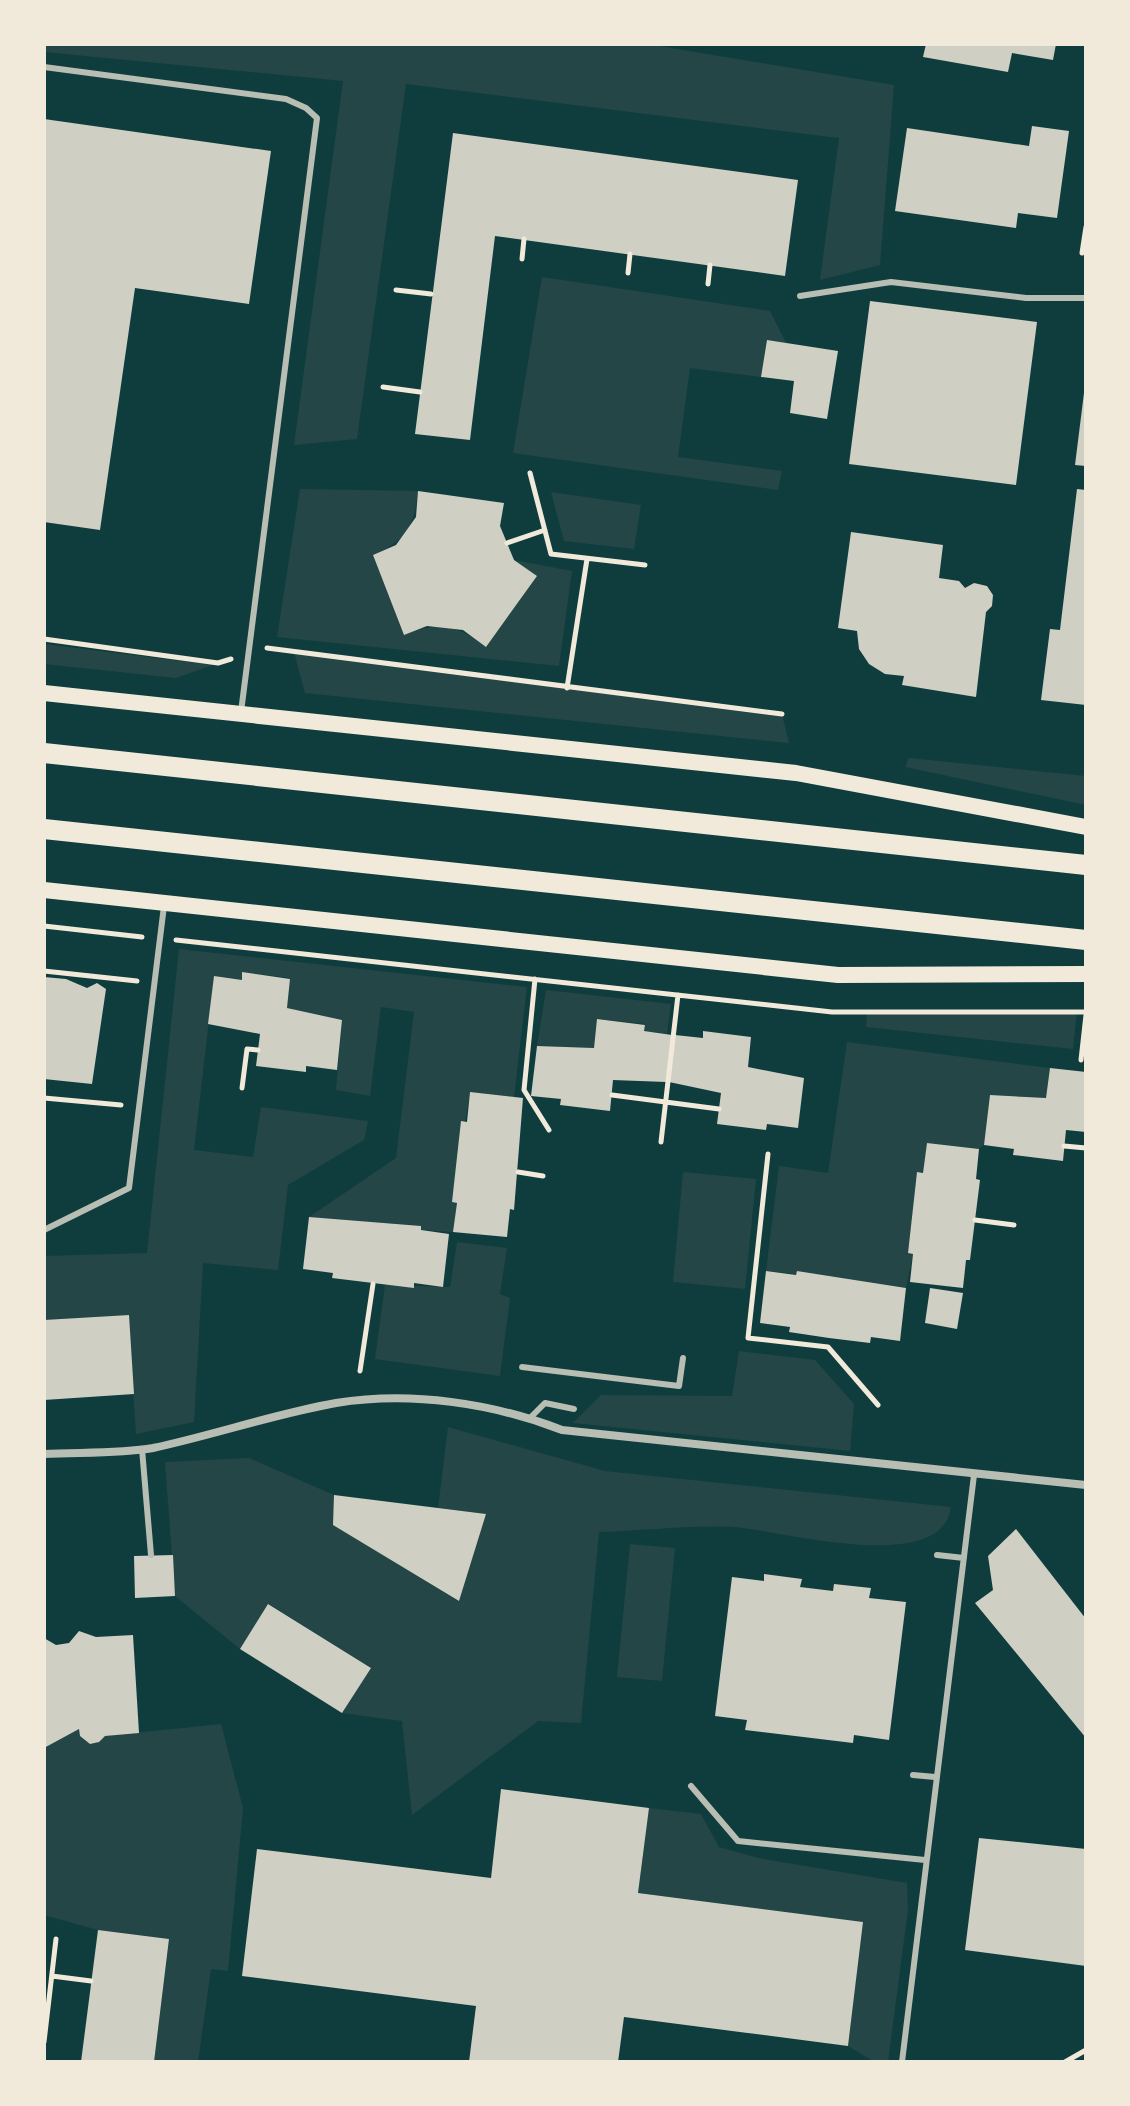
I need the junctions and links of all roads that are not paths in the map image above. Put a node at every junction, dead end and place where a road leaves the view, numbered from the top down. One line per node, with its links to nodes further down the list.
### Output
1 (44, 67): 5 (lane)
2 (800, 296): 3 (lane)
3 (1086, 298)
4 (44, 693): 5 (main road)
5 (241, 712): 7 (main road)
6 (44, 753): 9 (main road)
7 (1086, 827)
8 (44, 829): 12 (main road)
9 (1086, 865)
10 (44, 890): 11 (main road)
11 (164, 903): 13 (main road); 14 (lane)
12 (1086, 940)
13 (1086, 974)
14 (44, 1230)
15 (683, 1358): 16 (lane)
16 (522, 1367)
17 (574, 1409): 18 (lane)
18 (530, 1418): 19 (street); 21 (street)
19 (142, 1449): 20 (street); 23 (lane)
20 (44, 1454)
21 (974, 1475): 22 (street); 25 (lane)
22 (1086, 1485)
23 (151, 1555)
24 (937, 1555): 25 (lane)
25 (964, 1558): 27 (lane)
26 (913, 1775): 27 (lane)
27 (935, 1777): 29 (lane)
28 (691, 1786): 29 (lane)
29 (925, 1860): 30 (lane)
30 (902, 2062)

